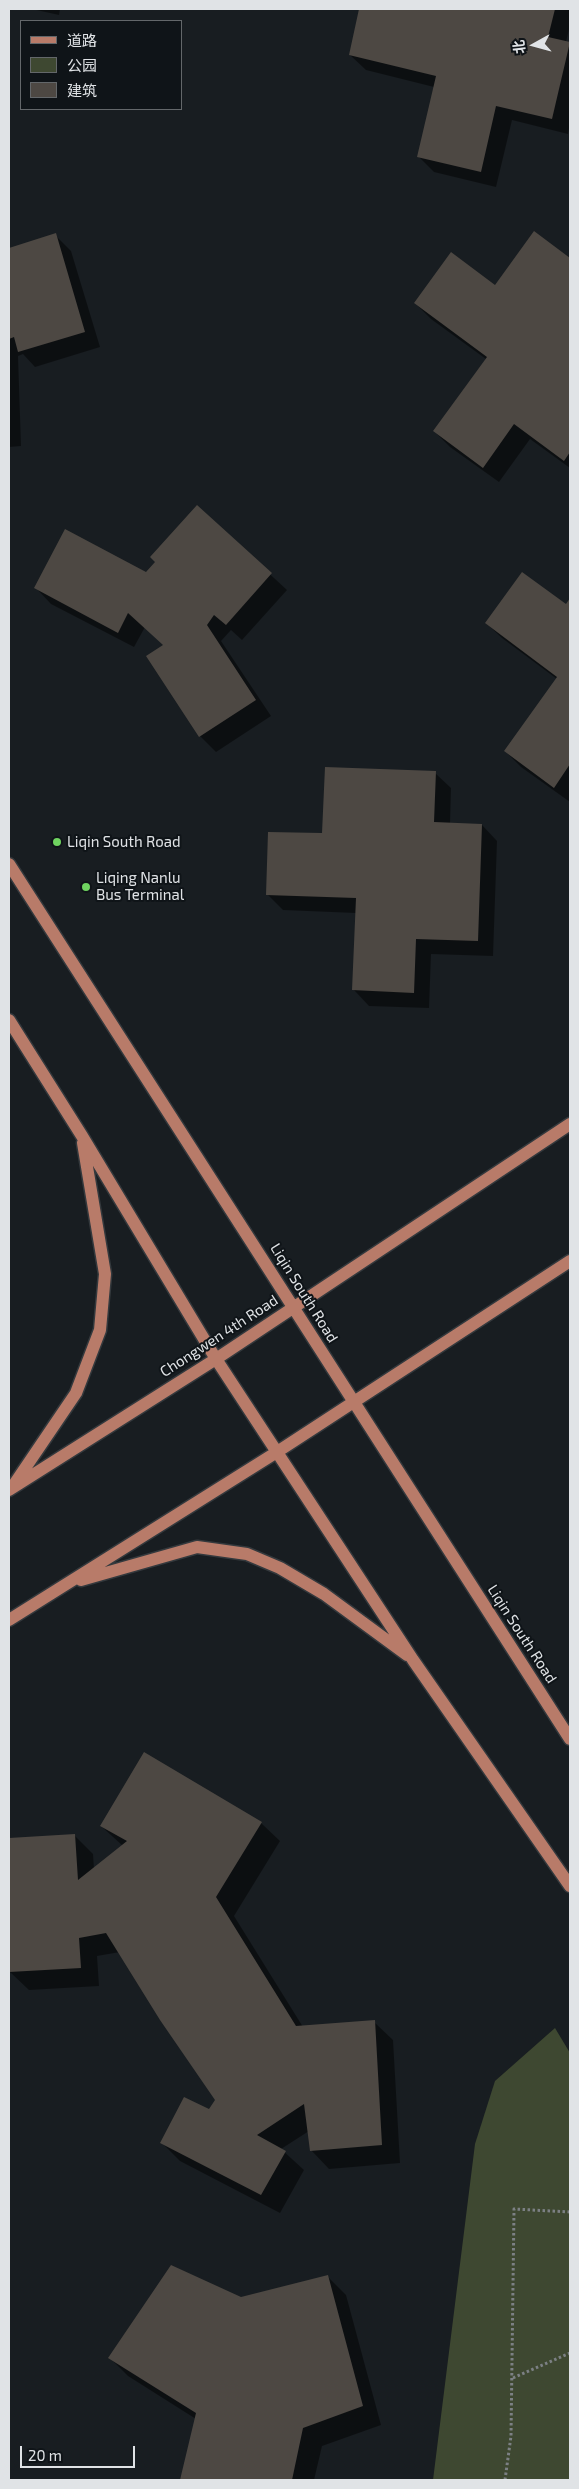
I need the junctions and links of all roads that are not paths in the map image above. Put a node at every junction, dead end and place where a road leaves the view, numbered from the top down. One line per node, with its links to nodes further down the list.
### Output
1 (9, 864): 6 (main road, Liqin South Road)
2 (9, 1020): 4 (main road)
3 (570, 1124): 6 (main road, Chongwen 4th Road)
4 (82, 1136): 7 (main road); 10 (main road)
5 (570, 1261): 8 (main road)
6 (294, 1306): 7 (main road, Chongwen 4th Road); 8 (main road, Liqin South Road)
7 (216, 1359): 9 (main road); 10 (main road, Chongwen 4th Road)
8 (354, 1403): 9 (main road); 14 (main road, Liqin South Road)
9 (277, 1452): 11 (main road); 13 (main road)
10 (10, 1489)
11 (67, 1584): 12 (main road); 13 (main road)
12 (9, 1620)
13 (414, 1660): 15 (main road)
14 (570, 1739)
15 (570, 1886)

